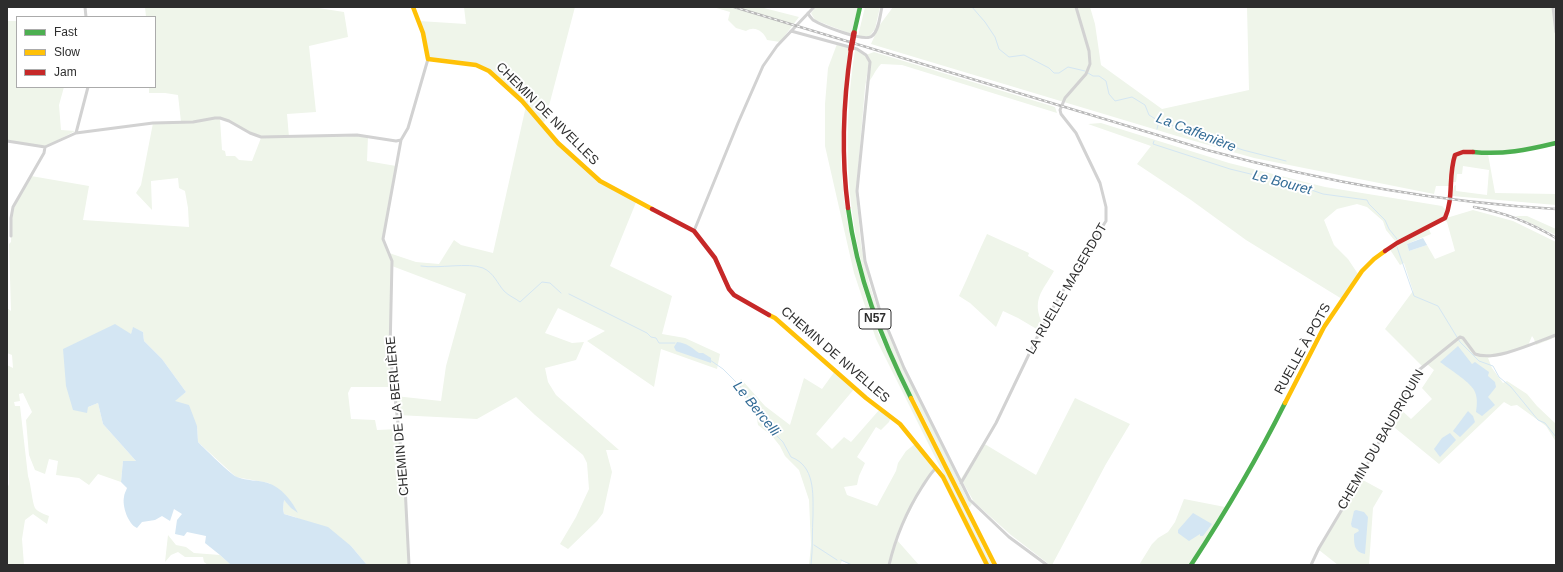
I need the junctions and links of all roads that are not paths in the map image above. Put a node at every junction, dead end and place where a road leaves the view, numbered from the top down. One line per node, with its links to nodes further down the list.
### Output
1 (414, 7): 10 (main road)
2 (814, 7): 7 (street)
3 (860, 7): 25 (main road, N57, bridge)
4 (882, 7): 7 (street)
5 (1076, 7): 21 (street, LA RUELLE MAGERDOT)
6 (1553, 7): 9 (street)
7 (808, 13): 8 (street)
8 (791, 31): 17 (street); 21 (street)
9 (1556, 32)
10 (428, 58): 13 (street, CHEMIN DE LA BERLIÈRE); 17 (main road, CHEMIN DE NIVELLES)
11 (88, 88): 12 (street)
12 (76, 133): 13 (street); 16 (street)
13 (401, 140): 22 (street, CHEMIN DE LA BERLIÈRE)
14 (7, 141): 16 (street)
15 (1556, 143): 27 (main road, RUELLE À POTS)
16 (45, 147): 18 (street)
17 (694, 231): 20 (main road, CHEMIN DE NIVELLES)
18 (11, 236)
19 (1556, 335): 28 (street, CHEMIN DU BAUDRIQUIN)
20 (935, 469): 23 (street); 24 (main road, CHEMIN DE NIVELLES)
21 (961, 483): 26 (street)
22 (409, 565)
23 (889, 565)
24 (987, 565)
25 (995, 565)
26 (1047, 565)
27 (1190, 565)
28 (1311, 565)

